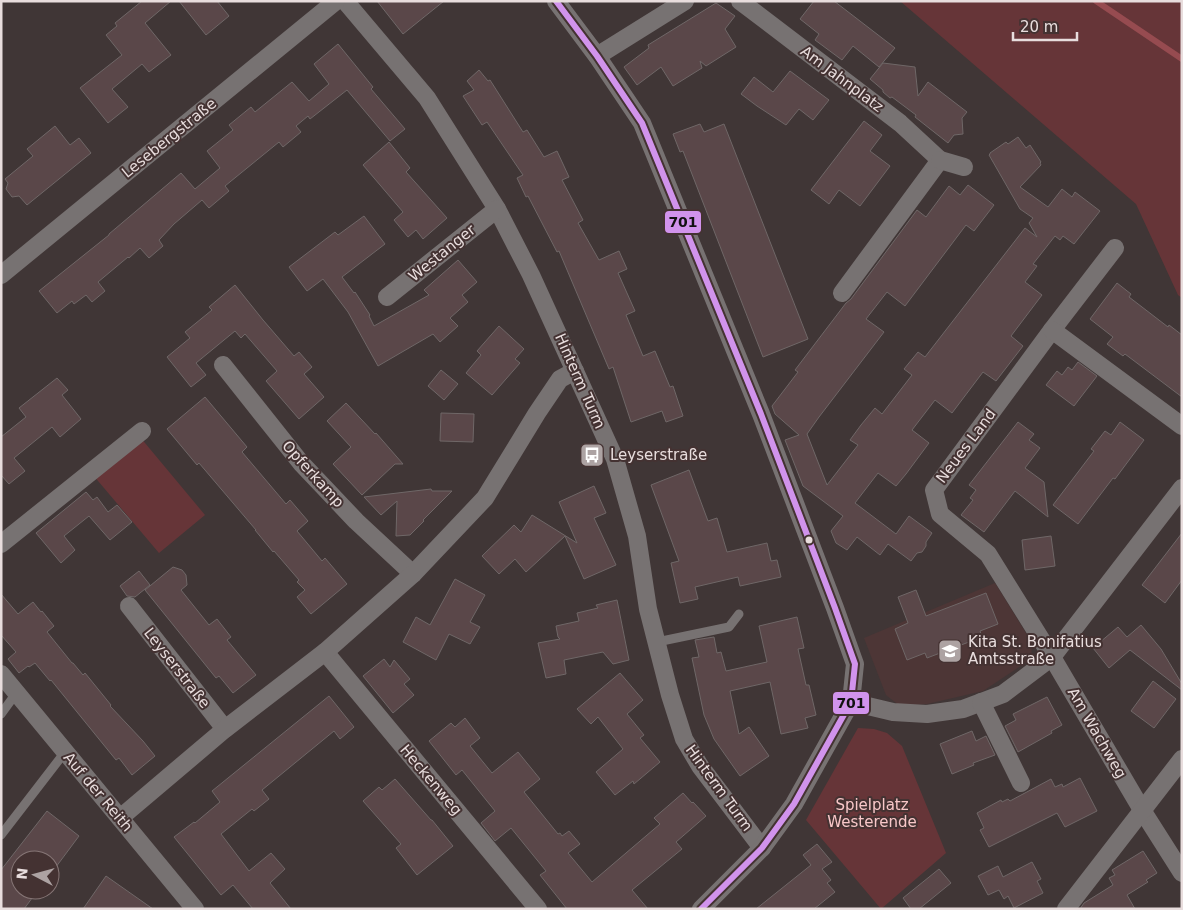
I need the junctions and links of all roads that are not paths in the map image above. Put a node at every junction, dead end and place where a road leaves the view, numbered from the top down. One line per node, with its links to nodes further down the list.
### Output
1 (336, 1): 11 (street, Lesebergstraße)
2 (345, 1): 9 (street, Hinterm Turm)
3 (556, 1): 6 (street)
4 (685, 1): 6 (street)
5 (740, 1): 7 (street, Am Jahnplatz)
6 (597, 56): 29 (street)
7 (940, 160): 8 (street, Am Jahnplatz); 12 (street)
8 (964, 167)
9 (497, 209): 13 (street, Westanger); 16 (street, Hinterm Turm)
10 (1115, 248): 14 (street, Neues Land)
11 (1, 275)
12 (842, 293)
13 (387, 297)
14 (1052, 330): 17 (street); 26 (street, Neues Land)
15 (223, 365): 21 (street, Opferkamp)
16 (575, 370): 21 (street); 24 (street, Hinterm Turm)
17 (1182, 426)
18 (142, 430): 20 (street)
19 (1182, 488): 26 (street)
20 (1, 544)
21 (413, 574): 25 (street)
22 (129, 606): 32 (street, Leyserstraße)
23 (739, 614): 24 (lane)
24 (657, 642): 39 (street, Hinterm Turm)
25 (325, 652): 32 (street); 42 (street, Heckenweg)
26 (1052, 657): 30 (street); 36 (street, Am Wachweg)
27 (1, 674): 28 (street, Auf der Reith)
28 (17, 692): 31 (lane); 33 (street, Auf der Reith)
29 (851, 702): 30 (street); 39 (street)
30 (981, 702): 35 (street)
31 (1, 714)
32 (225, 729): 37 (street)
33 (65, 752): 37 (street, Auf der Reith); 38 (lane)
34 (1182, 759): 36 (street)
35 (1021, 783)
36 (1142, 810): 40 (street, Am Wachweg); 44 (street)
37 (120, 818): 41 (street, Auf der Reith)
38 (1, 835)
39 (762, 848): 43 (street)
40 (1182, 873)
41 (195, 909)
42 (538, 909)
43 (702, 909)
44 (1066, 909)

